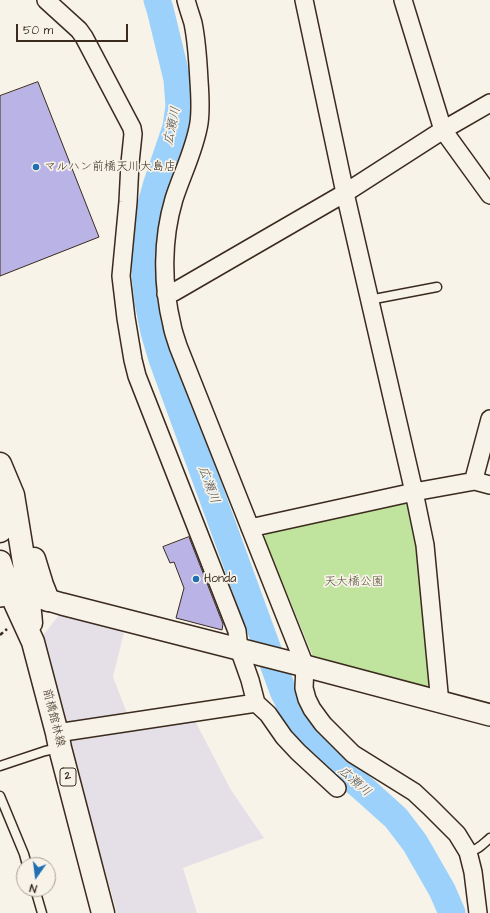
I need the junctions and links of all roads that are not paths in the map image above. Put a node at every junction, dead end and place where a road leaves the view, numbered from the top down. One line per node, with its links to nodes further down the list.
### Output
1 (46, 0): 21 (street)
2 (186, 0): 10 (street)
3 (304, 0): 7 (street)
4 (403, 0): 6 (street)
5 (490, 103): 6 (street)
6 (443, 130): 7 (street); 8 (street)
7 (345, 193): 10 (street); 11 (street)
8 (490, 195)
9 (437, 286): 11 (lane)
10 (166, 294): 17 (street)
11 (369, 300): 15 (street)
12 (490, 419): 14 (street)
13 (0, 464): 16 (main road, 前橋館林線 / 2)
14 (482, 483): 15 (street)
15 (414, 492): 17 (street); 23 (street)
16 (7, 493): 18 (main road); 20 (main road, 前橋館林線 / 2)
17 (250, 528): 22 (street)
18 (0, 531)
19 (0, 562): 20 (main road, 前橋館林線 / 2)
20 (22, 596): 21 (street); 26 (main road, 前橋館林線 / 2)
21 (245, 651): 22 (street); 24 (street)
22 (297, 664): 23 (street); 31 (street)
23 (436, 701): 25 (street)
24 (256, 703): 26 (street); 28 (street)
25 (490, 715)
26 (59, 740): 27 (lane); 35 (main road, 前橋館林線 / 2)
27 (0, 766)
28 (337, 788)
29 (0, 796): 32 (lane)
30 (490, 838): 31 (lane)
31 (468, 852): 36 (street)
32 (25, 857)
33 (37, 897): 34 (lane)
34 (42, 913)
35 (103, 913)
36 (478, 913)

